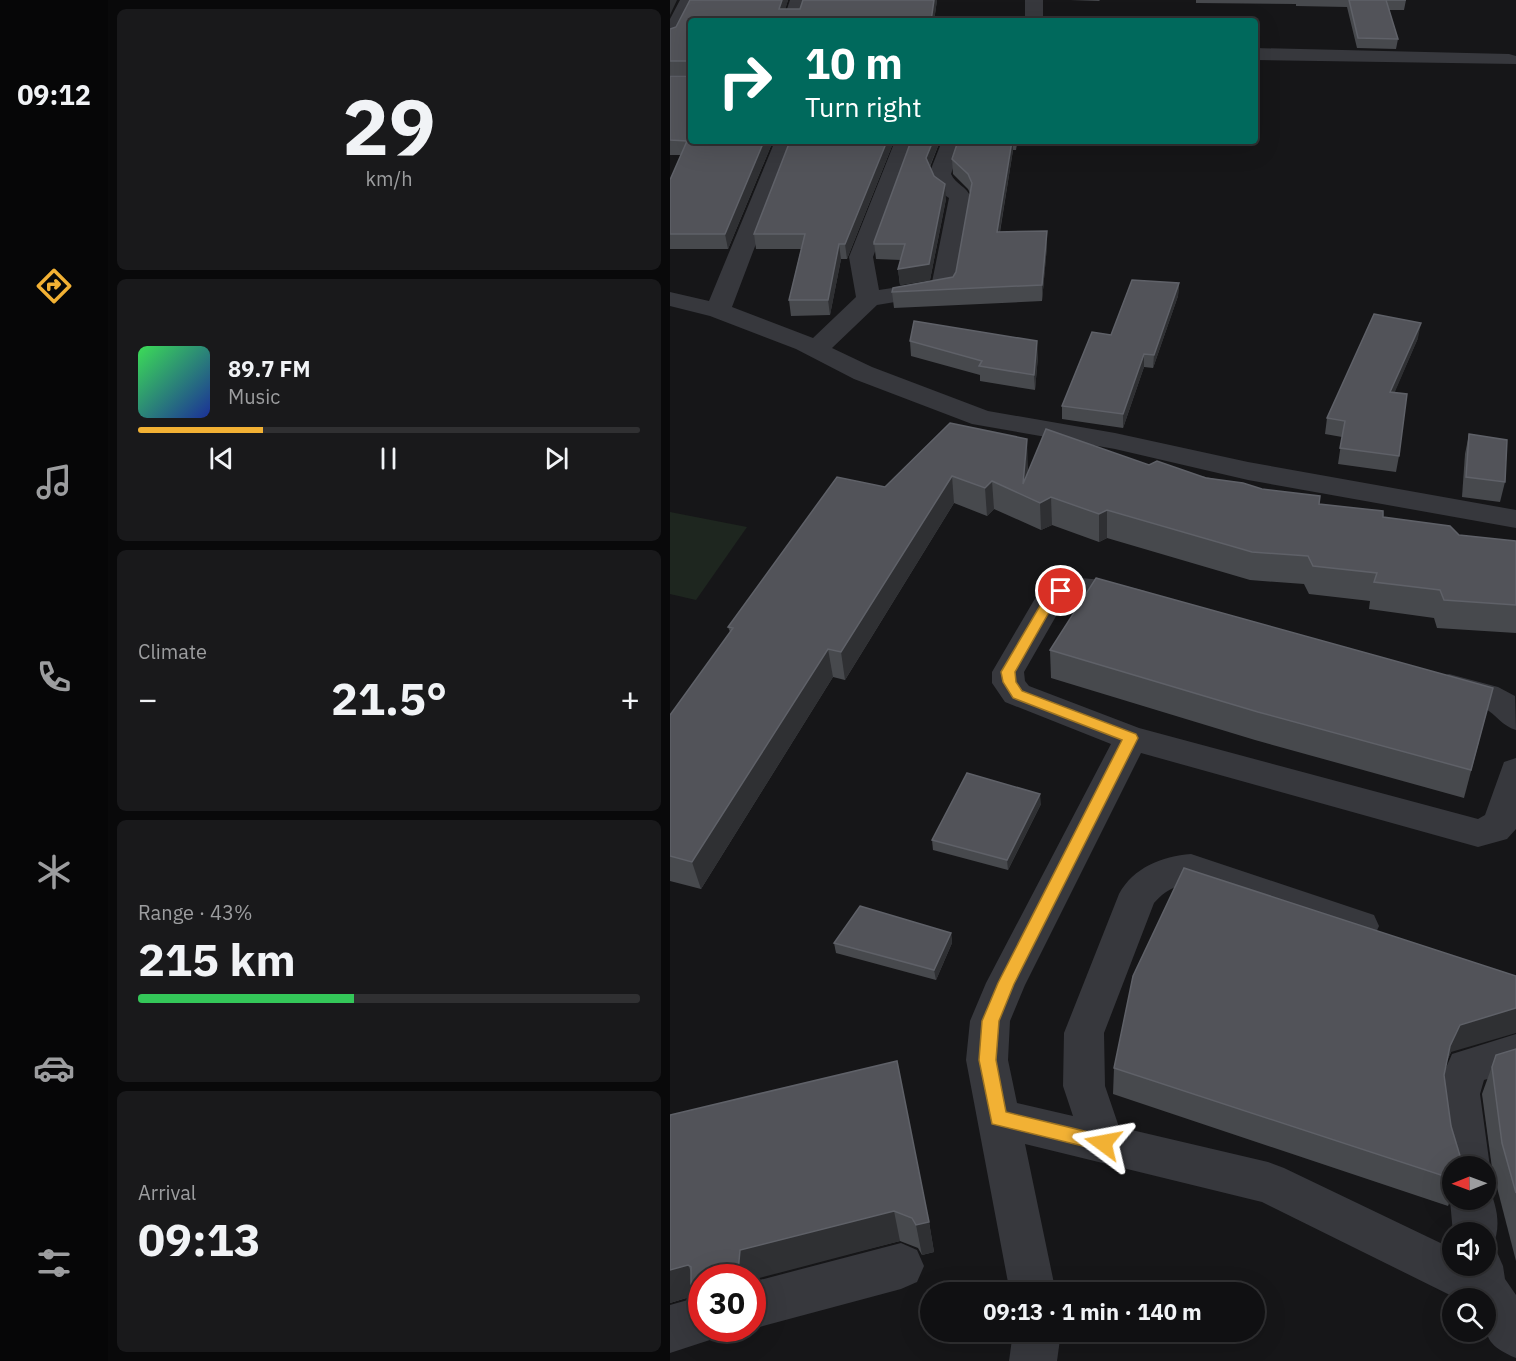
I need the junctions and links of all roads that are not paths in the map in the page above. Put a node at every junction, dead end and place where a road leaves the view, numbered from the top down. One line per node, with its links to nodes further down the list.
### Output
1 (688, 0): 6 (street)
2 (799, 0): 4 (street)
3 (1034, 0): 5 (street)
4 (793, 18)
5 (1034, 18)
6 (670, 36)
7 (1258, 54): 8 (street)
8 (1509, 60)
9 (784, 144): 14 (street)
10 (904, 144): 13 (street)
11 (951, 144): 13 (street)
12 (670, 299): 14 (street)
13 (869, 299): 15 (street)
14 (718, 310): 15 (street)
15 (816, 349): 16 (street)
16 (1516, 519)
17 (1164, 607): 20 (street)
18 (1423, 678): 19 (street)
19 (1516, 718)
20 (1131, 738): 21 (street); 24 (street)
21 (1516, 771)
22 (1392, 937): 25 (street)
23 (1516, 1052): 26 (street)
24 (998, 1118): 25 (street); 30 (street)
25 (1103, 1143): 27 (street)
26 (1467, 1156)
27 (1442, 1259)
28 (901, 1266): 31 (street)
29 (1481, 1276): 34 (street)
30 (1031, 1282)
31 (766, 1302)
32 (688, 1324): 33 (street)
33 (670, 1329)
34 (1516, 1334)
35 (1036, 1342): 36 (street)
36 (1033, 1361)

